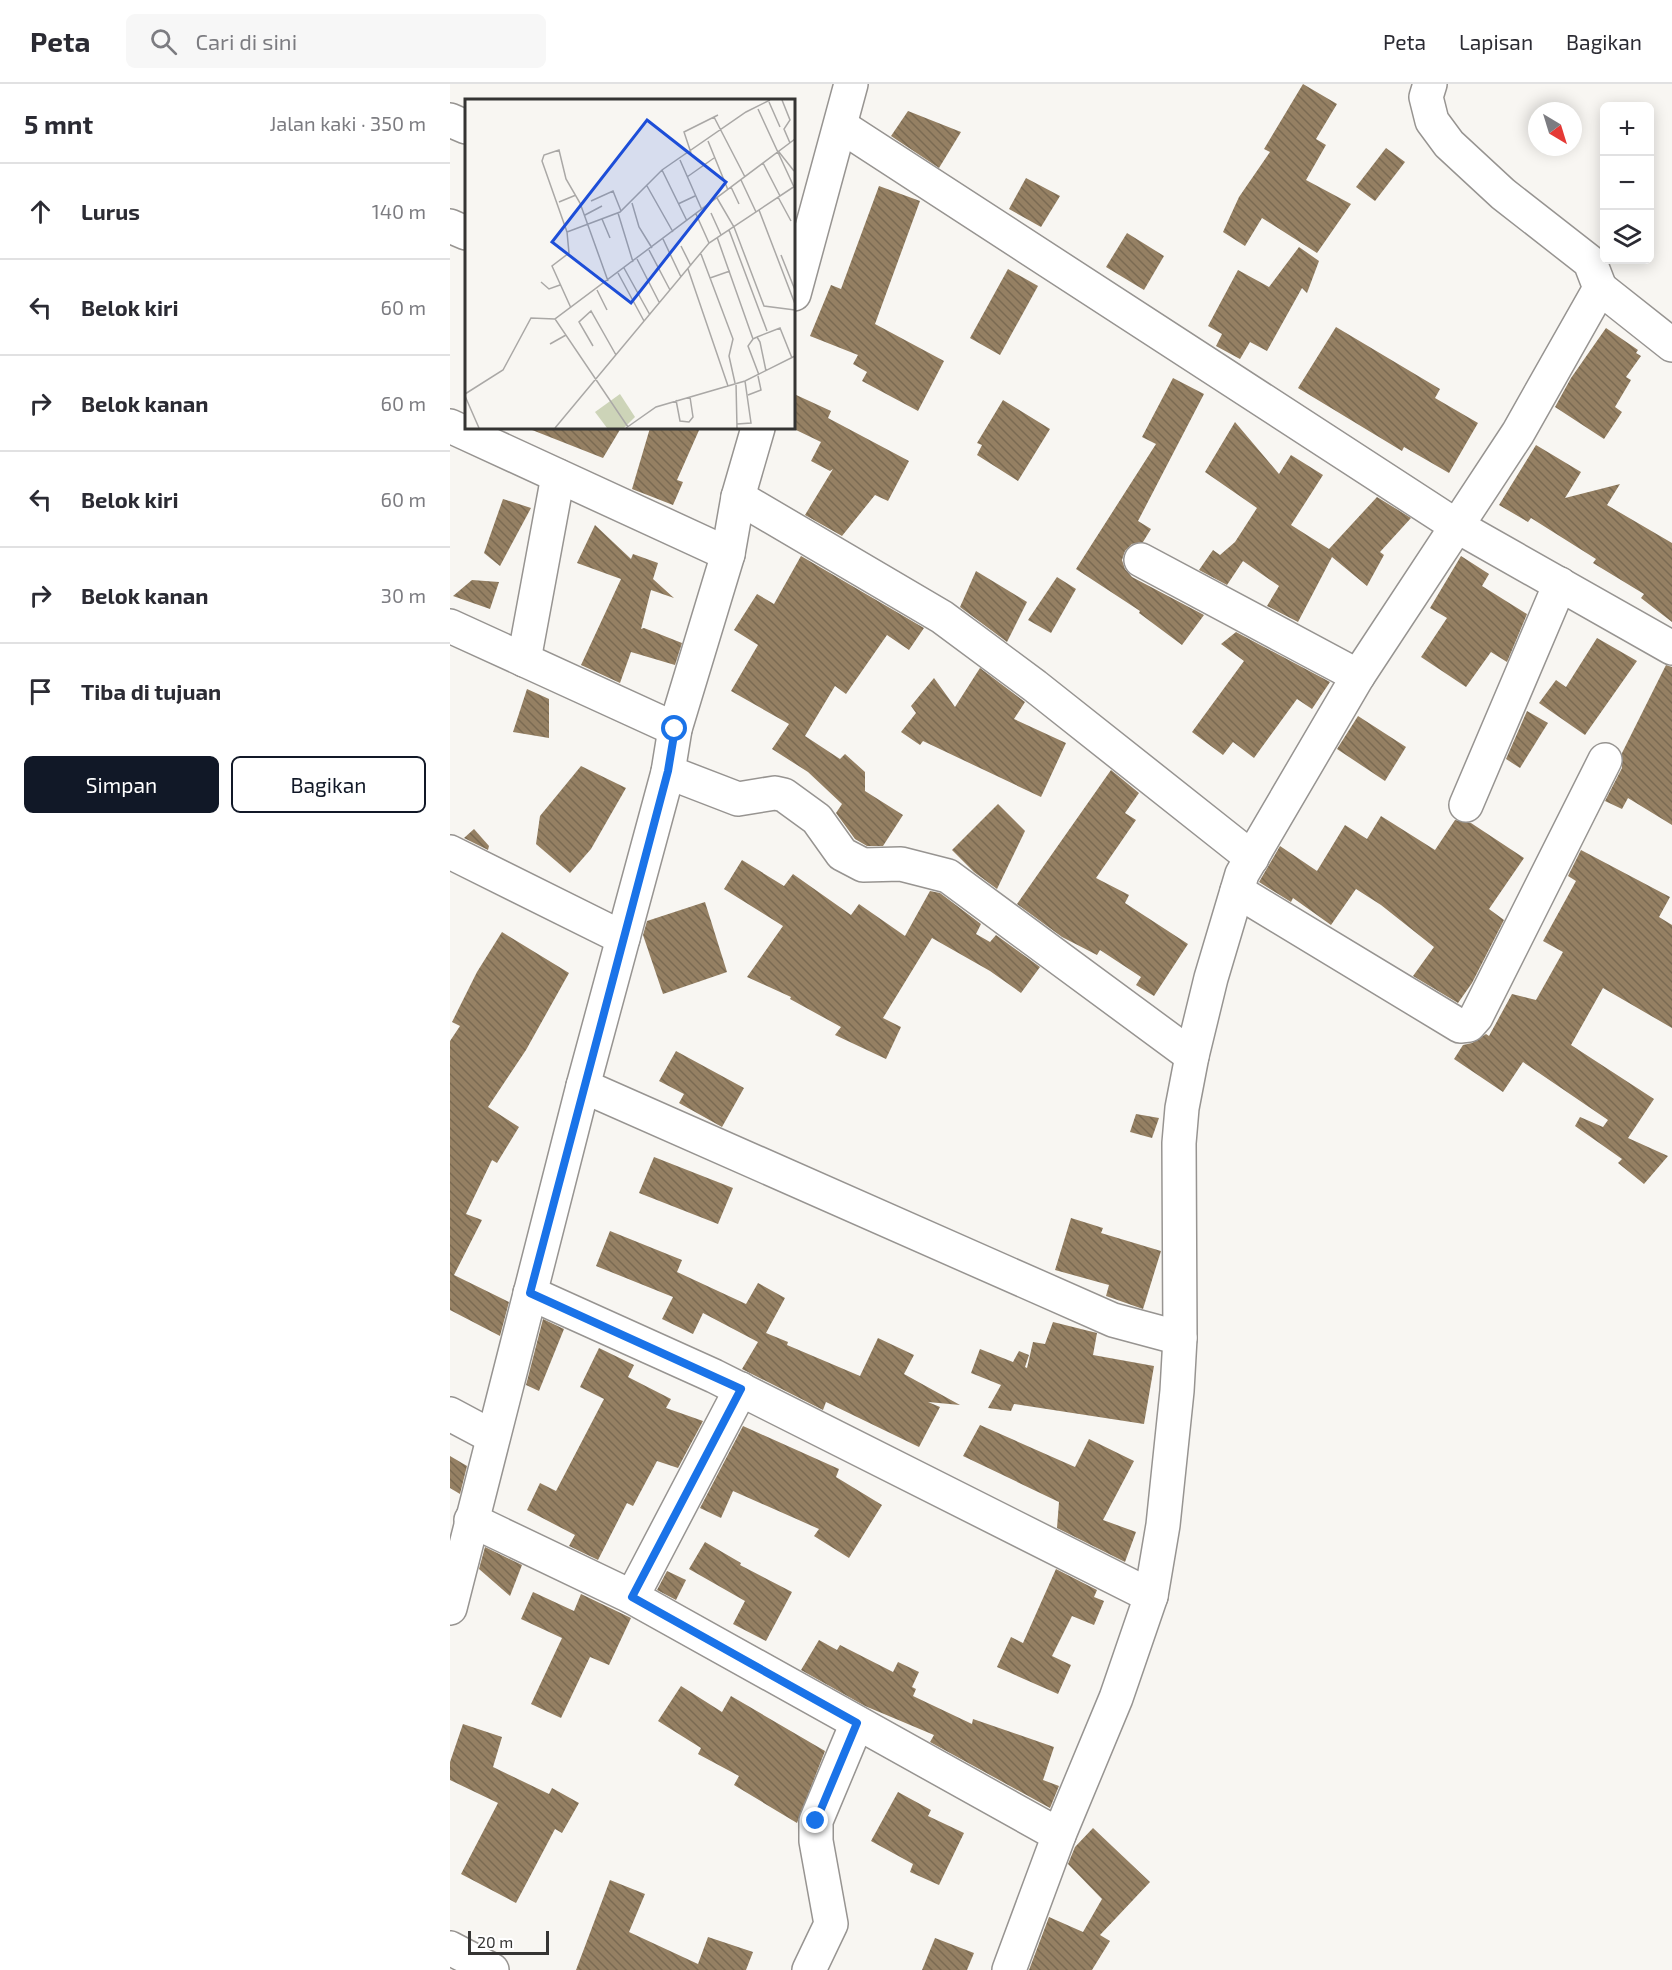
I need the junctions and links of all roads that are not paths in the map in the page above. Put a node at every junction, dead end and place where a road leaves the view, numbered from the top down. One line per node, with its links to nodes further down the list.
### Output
1 (852, 84): 4 (street)
2 (1430, 84): 9 (street)
3 (450, 120): 5 (street)
4 (841, 126): 8 (street); 15 (street)
5 (465, 127)
6 (450, 226): 7 (street)
7 (465, 233)
8 (795, 279)
9 (1600, 288): 10 (street); 15 (street)
10 (1672, 345)
11 (450, 426): 13 (street)
12 (758, 429): 14 (street)
13 (558, 476): 16 (street); 21 (street)
14 (738, 497): 16 (street); 28 (street)
15 (1455, 525): 18 (street); 22 (street)
16 (728, 554): 23 (street)
17 (1141, 560): 22 (street)
18 (1560, 584): 20 (street); 26 (street)
19 (450, 626): 21 (street)
20 (1672, 648)
21 (524, 660): 23 (street)
22 (1358, 676): 28 (street)
23 (675, 729): 25 (street)
24 (1605, 760): 29 (street)
25 (668, 771): 30 (street); 31 (street)
26 (1466, 805)
27 (450, 852): 30 (street)
28 (1252, 858): 29 (street)
29 (1237, 891): 31 (street)
30 (623, 938): 32 (street)
31 (1192, 1056): 34 (street)
32 (583, 1086): 33 (street); 34 (street)
33 (530, 1293): 35 (street); 37 (street)
34 (1180, 1338): 39 (street)
35 (741, 1389): 39 (street); 40 (street)
36 (450, 1414): 37 (street)
37 (493, 1437): 38 (street)
38 (471, 1520): 40 (street); 41 (street)
39 (1151, 1596): 43 (street)
40 (632, 1597): 42 (street)
41 (450, 1608)
42 (857, 1723): 43 (street); 46 (street)
43 (1059, 1835): 47 (street)
44 (450, 1948): 45 (street)
45 (492, 1970)
46 (809, 1970)
47 (1009, 1970)

